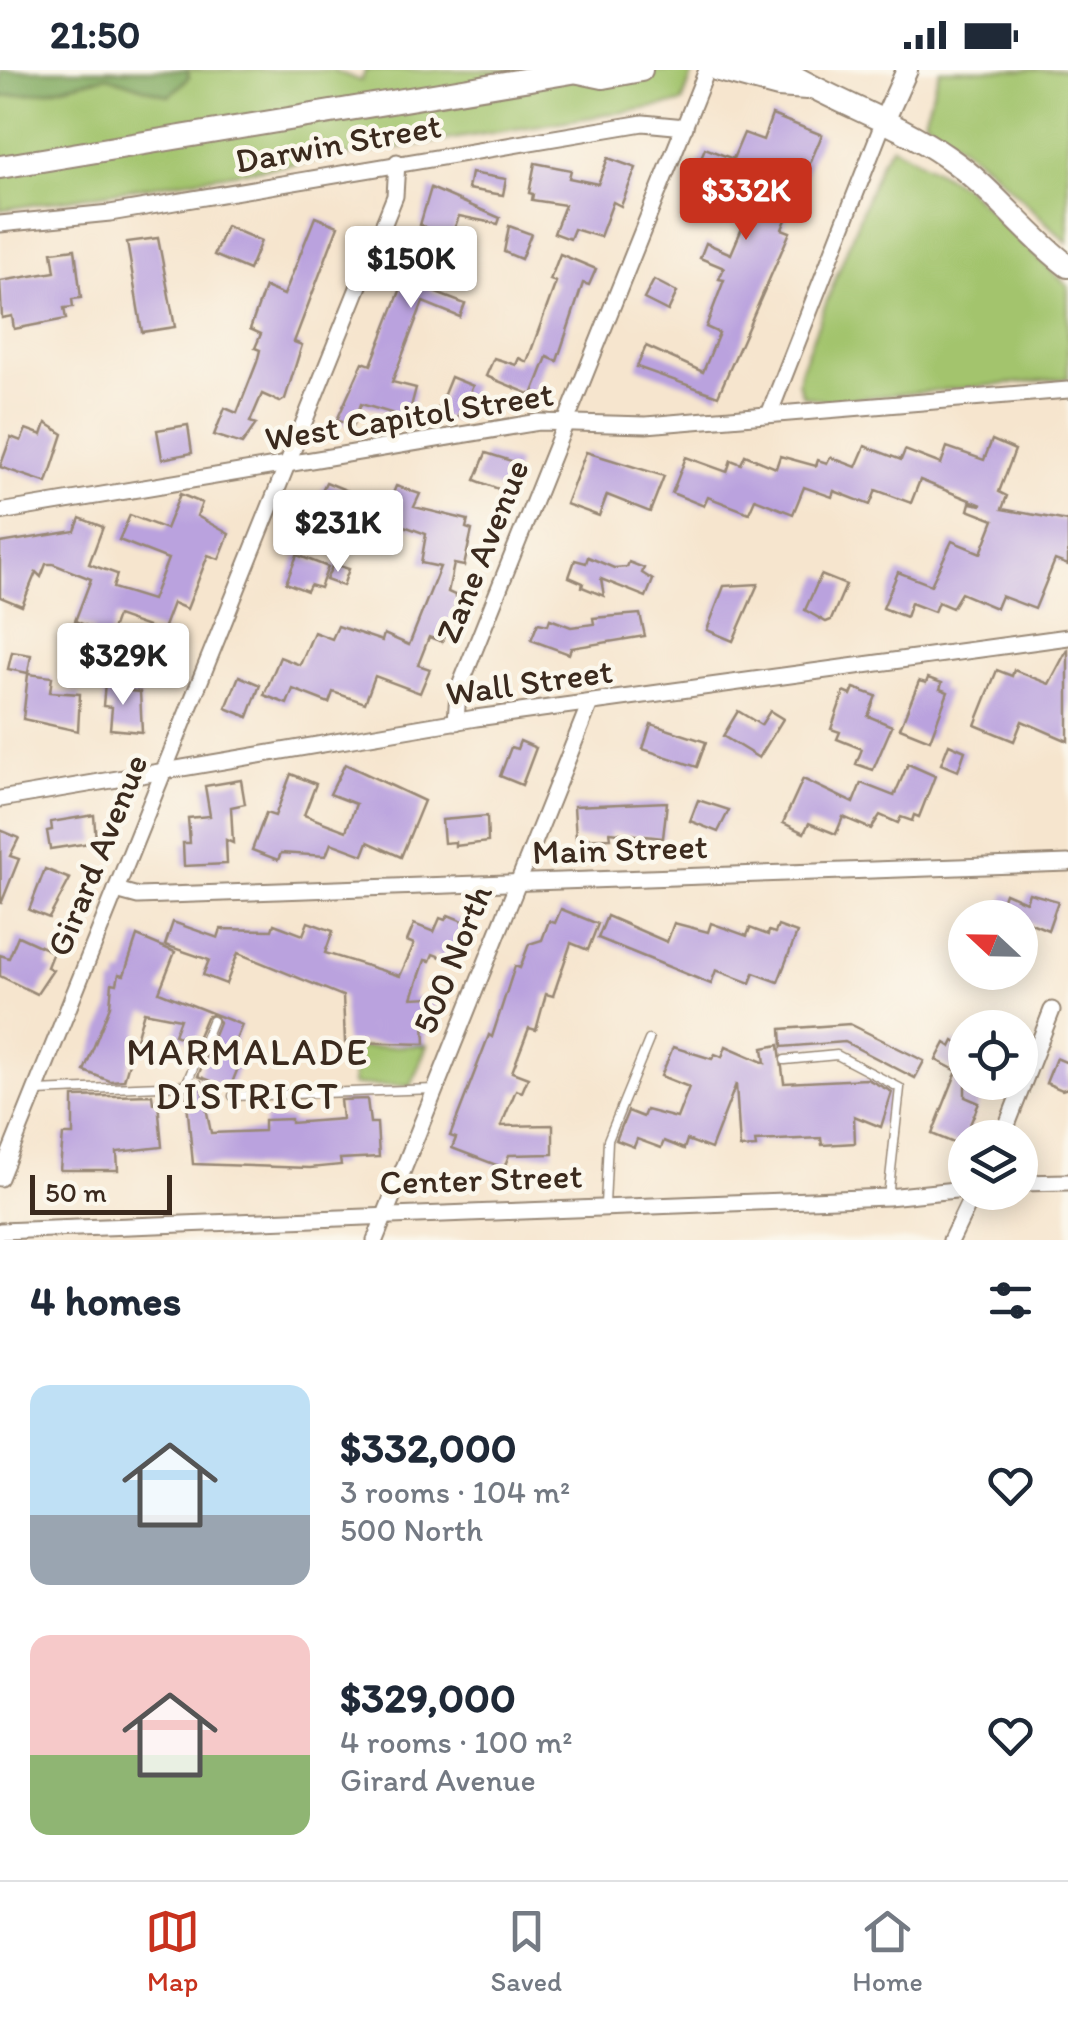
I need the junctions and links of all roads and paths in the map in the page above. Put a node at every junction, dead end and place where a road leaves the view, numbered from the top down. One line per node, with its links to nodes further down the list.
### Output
1 (640, 70): 6 (main road)
2 (707, 70): 9 (street, Zane Avenue)
3 (719, 70): 7 (main road)
4 (782, 70): 7 (main road)
5 (907, 70): 8 (street)
6 (582, 71): 11 (main road)
7 (807, 88): 8 (main road)
8 (884, 121): 13 (main road); 15 (street)
9 (685, 126): 10 (street, Darwin Street); 16 (street, Zane Avenue)
10 (396, 162): 12 (street, Darwin Street); 17 (street, Girard Avenue)
11 (0, 167)
12 (0, 224)
13 (1068, 266)
14 (1068, 390): 15 (street, West Capitol Street)
15 (770, 412): 16 (street, West Capitol Street)
16 (566, 421): 17 (street, West Capitol Street); 21 (street, Zane Avenue)
17 (288, 463): 18 (street, West Capitol Street); 22 (street, Girard Avenue)
18 (0, 512)
19 (1068, 637): 20 (street, Wall Street)
20 (590, 703): 21 (street, Wall Street); 25 (street, 500 North)
21 (456, 722): 22 (street, Wall Street)
22 (162, 772): 23 (street, Wall Street); 26 (street, Girard Avenue)
23 (0, 799)
24 (1068, 863): 25 (street, Main Street)
25 (518, 883): 26 (street, Main Street); 31 (street, 500 North)
26 (116, 890): 32 (street, Girard Avenue)
27 (1052, 1010): 34 (street)
28 (212, 1021): 32 (lane)
29 (649, 1040): 40 (lane)
30 (784, 1060): 39 (lane)
31 (435, 1089): 33 (lane); 42 (street, 500 North)
32 (36, 1091): 35 (street, Girard Avenue)
33 (233, 1096)
34 (1009, 1120)
35 (0, 1178)
36 (1068, 1182): 37 (street)
37 (1038, 1183)
38 (948, 1192): 39 (street, Center Street)
39 (888, 1197): 40 (street, Center Street)
40 (605, 1205): 42 (street, Center Street)
41 (966, 1210): 45 (street)
42 (386, 1213): 43 (street, Center Street); 44 (street, 500 North)
43 (0, 1231)
44 (375, 1240)
45 (952, 1240)

